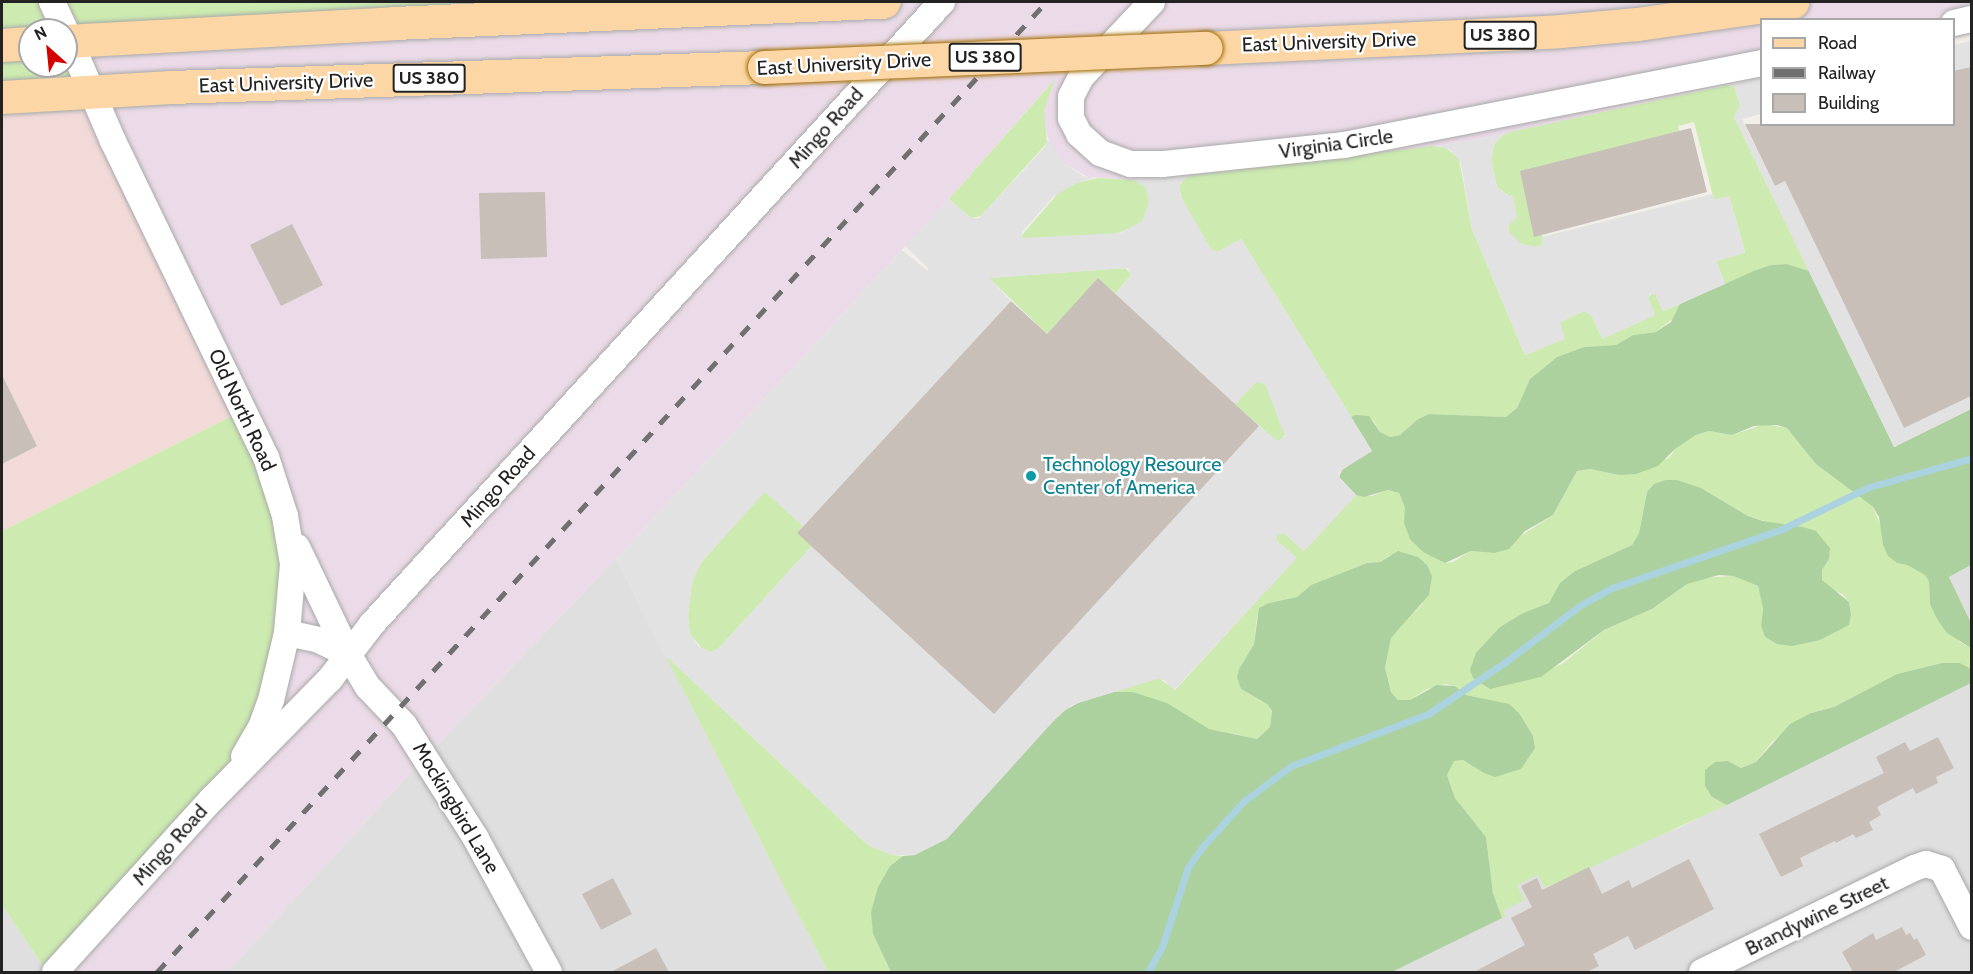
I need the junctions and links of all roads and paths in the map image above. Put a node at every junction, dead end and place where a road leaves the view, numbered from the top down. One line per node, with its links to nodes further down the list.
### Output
1 (52, 2): 6 (street, Old North Road)
2 (884, 2): 9 (main road)
3 (942, 2): 18 (street, Mingo Road)
4 (1152, 2): 13 (street, Virginia Circle)
5 (1792, 2): 14 (main road, East University Drive / US 380, bridge)
6 (59, 18)
7 (1971, 19): 8 (street)
8 (1955, 23)
9 (78, 36)
10 (18, 44): 11 (main road)
11 (2, 45)
12 (78, 58): 14 (street, Old North Road)
13 (1760, 63)
14 (94, 91): 15 (main road, East University Drive / US 380); 16 (street, Old North Road)
15 (2, 97)
16 (285, 516): 17 (street, Old North Road); 18 (street, Mockingbird Lane)
17 (287, 633): 18 (street); 19 (street, Old North Road)
18 (348, 654): 19 (street, Mingo Road); 22 (street, Mockingbird Lane)
19 (212, 800): 21 (street, Mingo Road)
20 (1971, 927): 23 (street, Brandywine Street)
21 (55, 972)
22 (549, 972)
23 (1702, 972)

